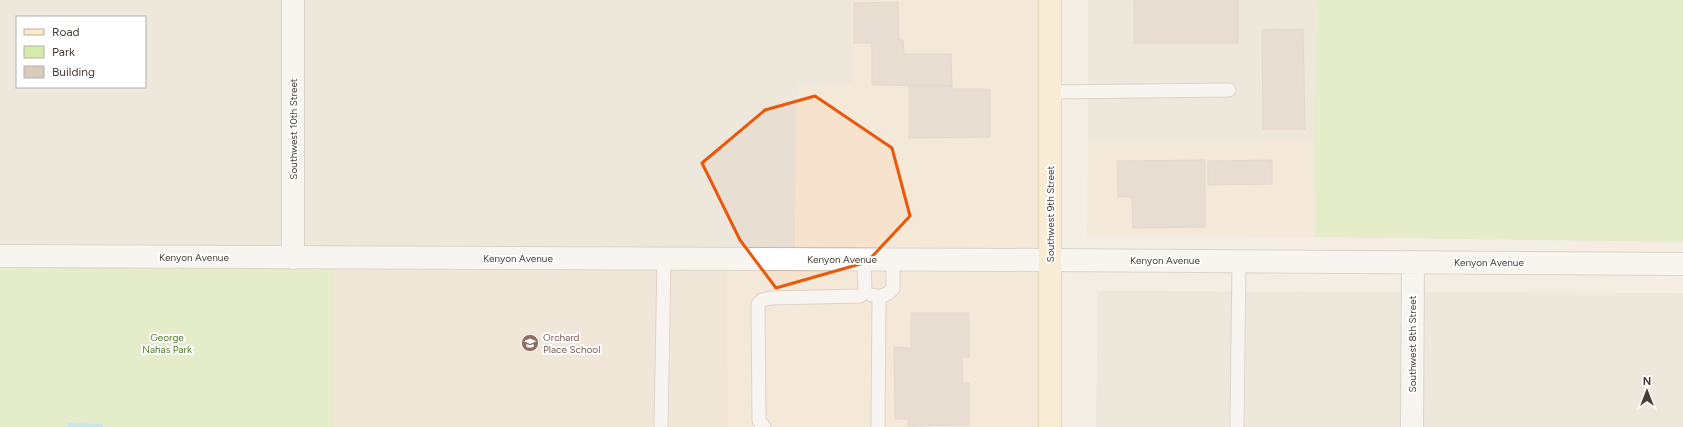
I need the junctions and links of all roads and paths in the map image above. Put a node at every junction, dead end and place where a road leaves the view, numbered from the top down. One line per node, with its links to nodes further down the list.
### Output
1 (293, 0): 6 (street, Southwest 10th Street)
2 (1050, 0): 4 (main road, Southwest 9th Street)
3 (1228, 90): 4 (lane)
4 (1050, 92): 10 (main road, Southwest 9th Street)
5 (0, 256): 6 (street, Kenyon Avenue)
6 (293, 258): 7 (street, Kenyon Avenue)
7 (664, 259): 8 (street, Kenyon Avenue); 16 (lane)
8 (864, 259): 9 (street, Kenyon Avenue); 14 (lane)
9 (893, 259): 10 (street, Kenyon Avenue); 15 (lane)
10 (1050, 260): 11 (street, Kenyon Avenue); 19 (main road, Southwest 9th Street)
11 (1239, 261): 12 (street, Kenyon Avenue); 20 (lane)
12 (1413, 262): 13 (street, Kenyon Avenue); 21 (street, Southwest 8th Street)
13 (1683, 264)
14 (864, 292): 15 (lane); 17 (lane)
15 (879, 297): 18 (lane)
16 (661, 427)
17 (764, 427)
18 (878, 427)
19 (1050, 427)
20 (1237, 427)
21 (1412, 427)

